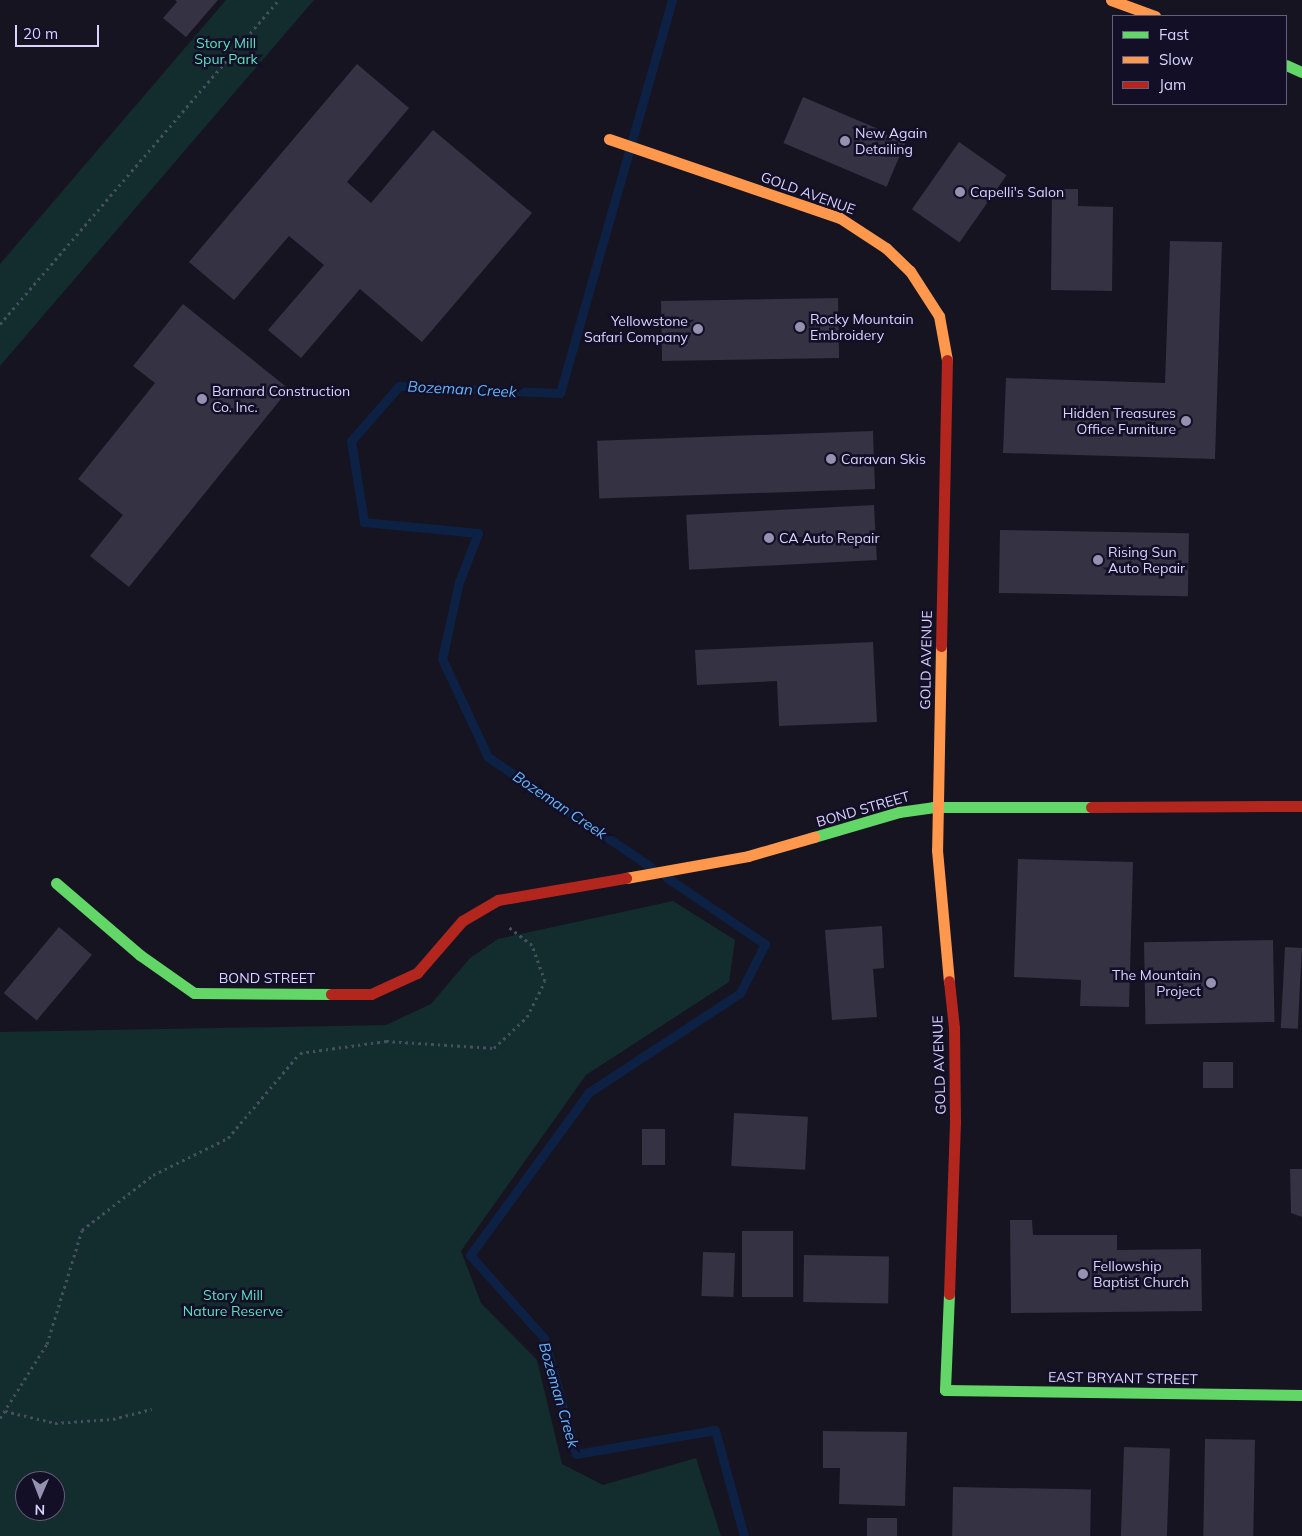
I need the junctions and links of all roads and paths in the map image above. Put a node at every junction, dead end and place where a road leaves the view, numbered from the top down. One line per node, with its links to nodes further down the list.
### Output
1 (279, 0): 7 (path)
2 (1111, 0): 3 (main road)
3 (1151, 15)
4 (1287, 66): 5 (main road)
5 (1302, 72)
6 (609, 138): 9 (main road, GOLD AVENUE)
7 (0, 324)
8 (1302, 806): 9 (main road, BOND STREET)
9 (938, 807): 11 (main road, BOND STREET); 12 (main road, GOLD AVENUE)
10 (56, 882): 11 (main road, BOND STREET)
11 (484, 908): 15 (path)
12 (944, 1390): 13 (main road, EAST BRYANT STREET)
13 (1302, 1395)
14 (152, 1409): 15 (path)
15 (5, 1411): 16 (path)
16 (0, 1418)

